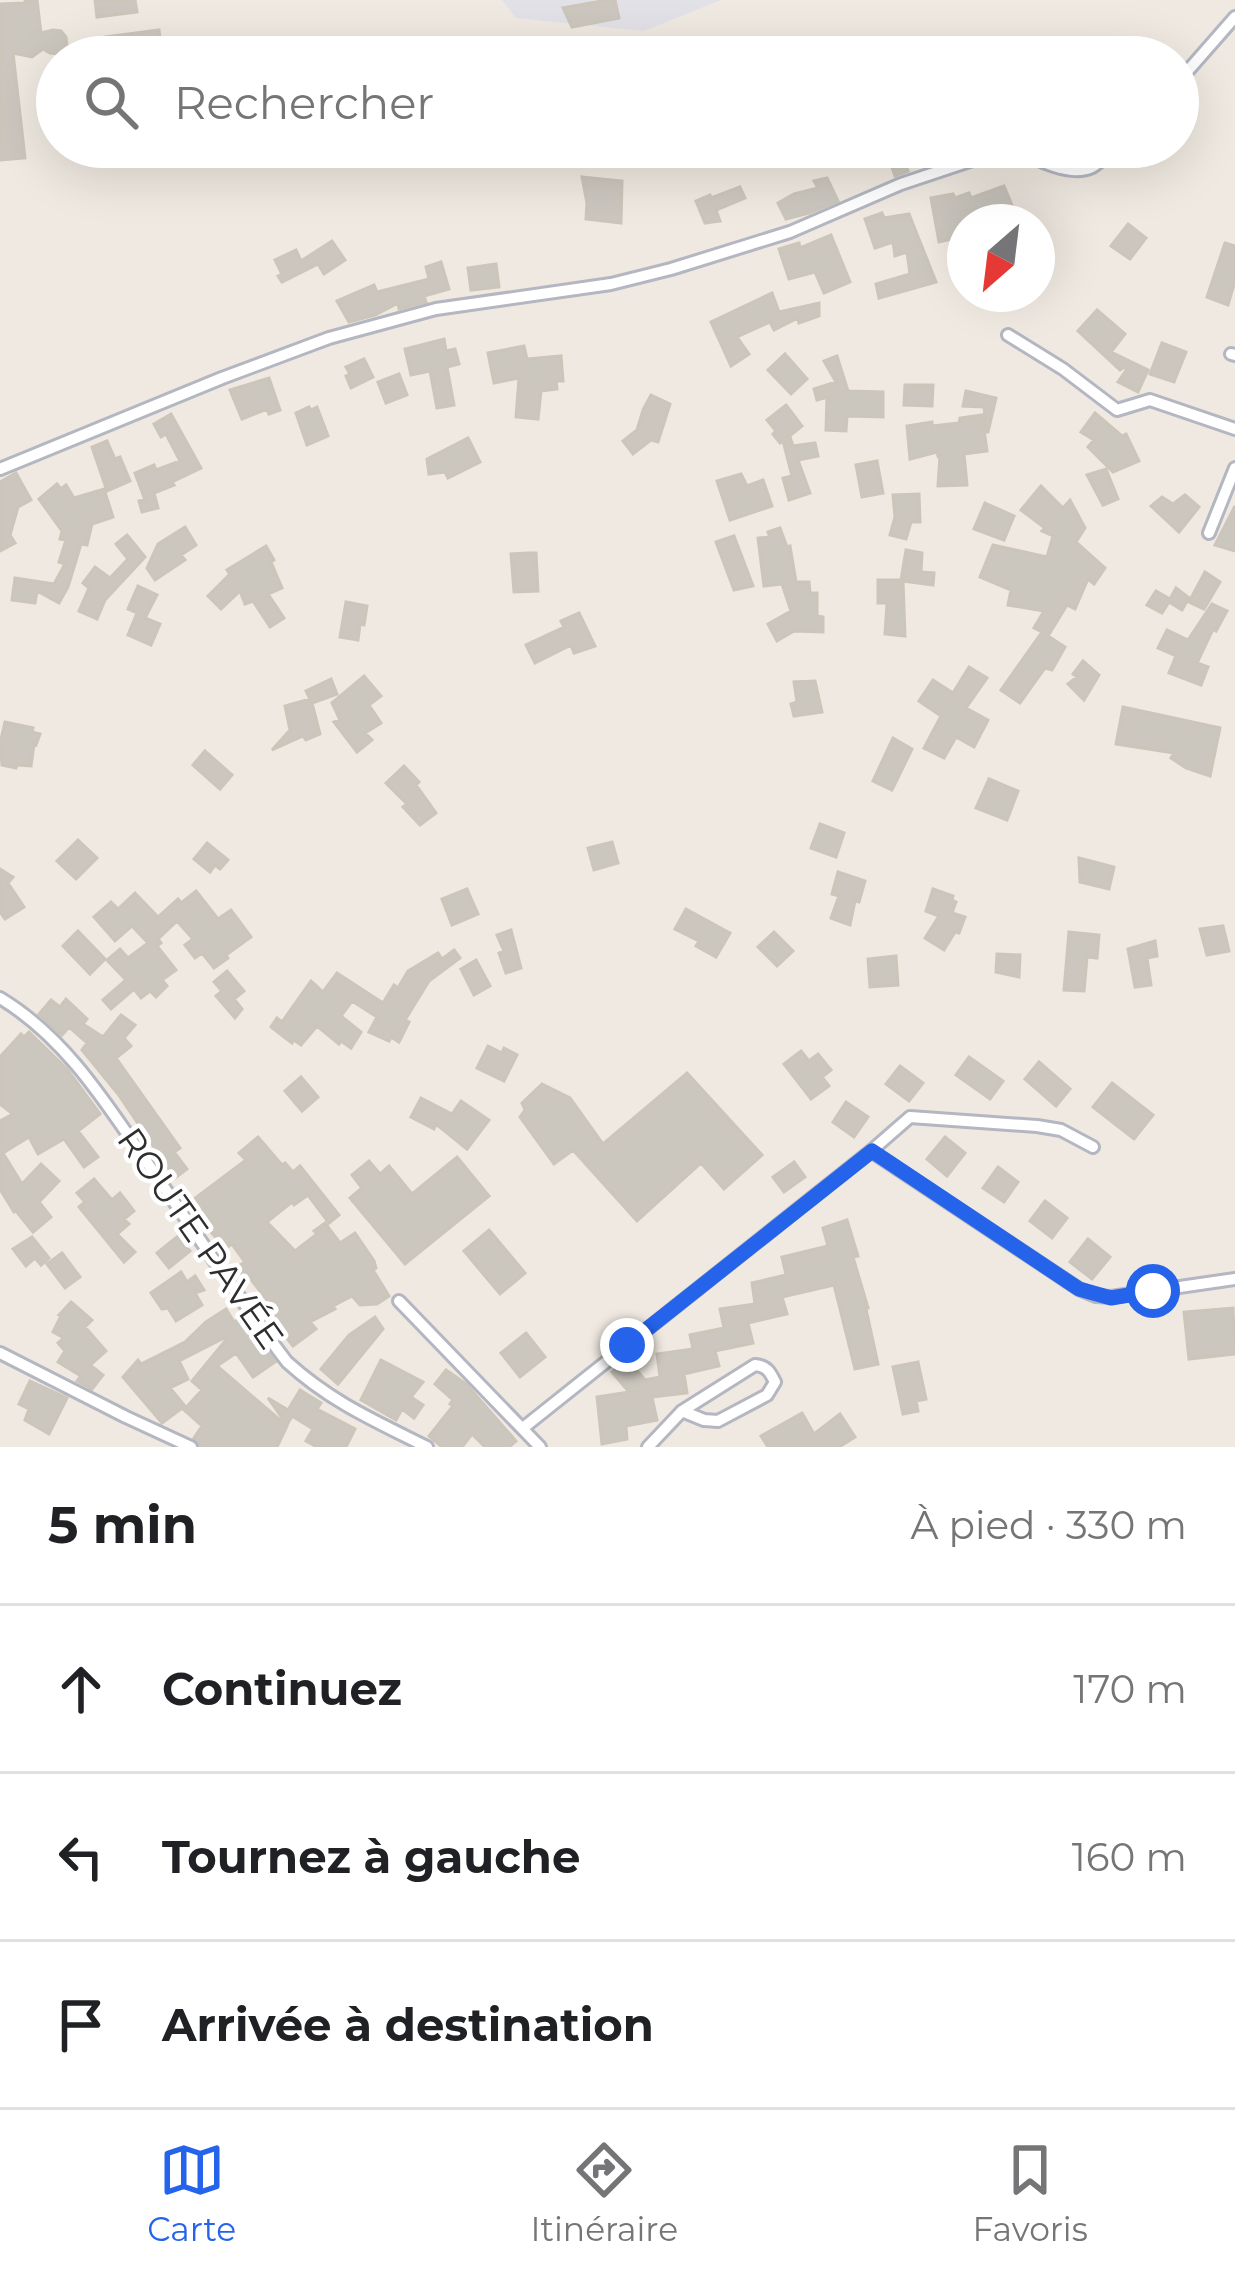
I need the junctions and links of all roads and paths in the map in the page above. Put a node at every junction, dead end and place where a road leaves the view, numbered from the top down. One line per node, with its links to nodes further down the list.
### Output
1 (1235, 17): 2 (street)
2 (1199, 58)
3 (951, 168): 7 (street)
4 (1008, 335): 5 (street)
5 (1235, 429)
6 (1235, 468): 8 (street)
7 (0, 469)
8 (1209, 533)
9 (0, 998): 18 (street, ROUTE PAVÉE)
10 (1093, 1147): 11 (street)
11 (872, 1151): 12 (street); 16 (street)
12 (1235, 1279)
13 (399, 1301): 16 (street)
14 (0, 1353): 17 (street)
15 (682, 1412): 15 (street); 20 (street)
16 (523, 1428): 19 (street)
17 (191, 1447)
18 (427, 1447)
19 (540, 1447)
20 (648, 1447)

